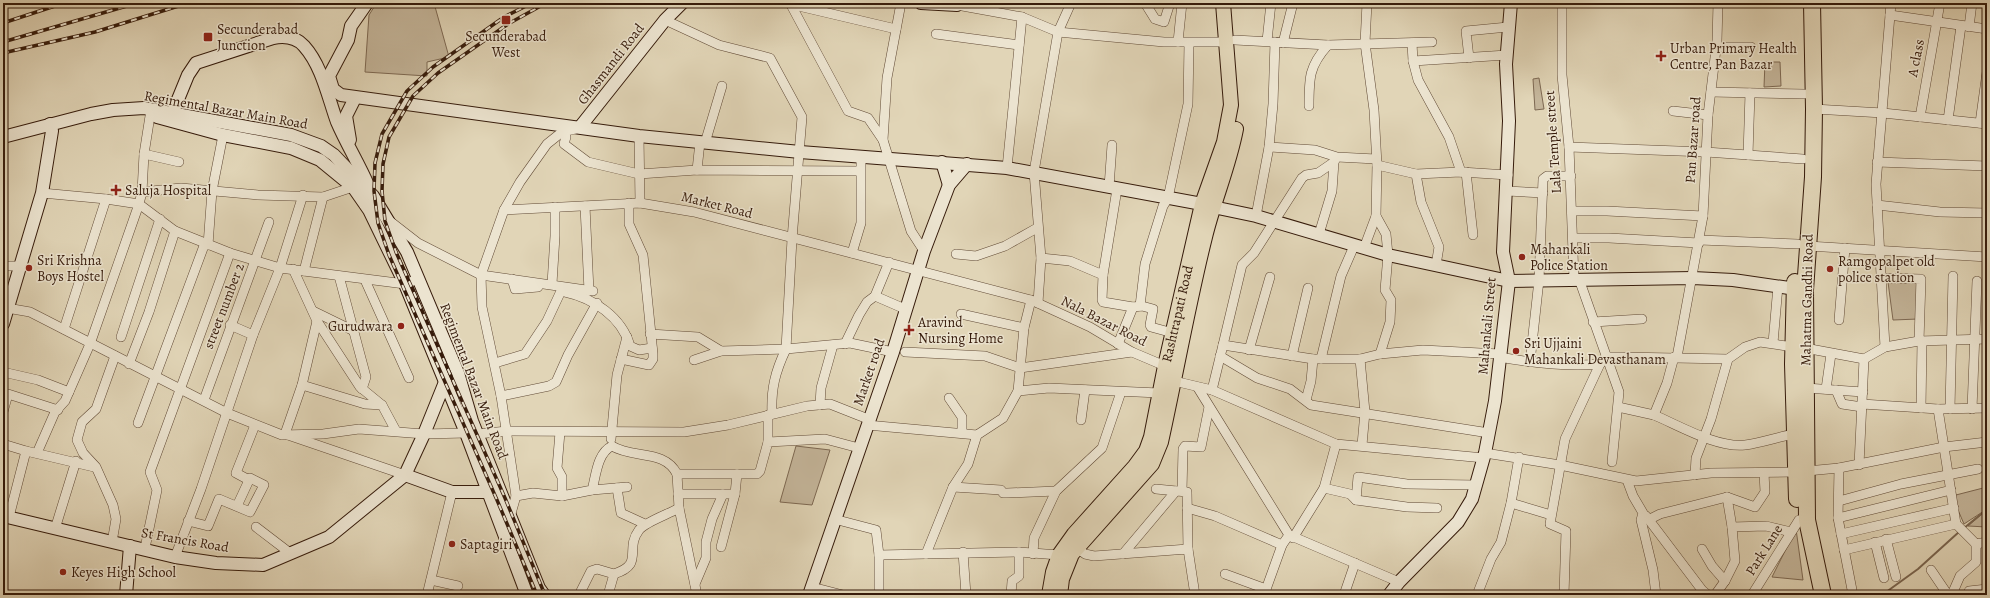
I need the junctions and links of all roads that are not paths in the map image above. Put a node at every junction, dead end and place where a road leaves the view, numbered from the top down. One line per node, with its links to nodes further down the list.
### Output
1 (367, 3): 54 (street)
2 (682, 3): 27 (street, Ghasmandi Road)
3 (901, 3): 31 (street)
4 (922, 3): 5 (street)
5 (935, 3): 24 (street)
6 (1070, 3): 33 (street)
7 (1145, 3): 8 (street)
8 (1170, 3)
9 (1182, 3): 36 (street)
10 (1223, 3): 35 (main road, Rashtrapati Road)
11 (1233, 3): 35 (main road, Rashtrapati Road)
12 (1271, 3): 37 (street)
13 (1293, 3): 37 (street)
14 (1366, 3): 40 (street)
15 (1512, 3): 29 (street, Mahankali Street)
16 (1562, 3): 76 (street, Lala Temple street)
17 (1718, 3): 45 (street, Pan Bazar road)
18 (1803, 3): 53 (highway, Mahatma Gandhi Road)
19 (1812, 3): 56 (highway, Mahatma Gandhi Road)
20 (1891, 3): 25 (street)
21 (1940, 3): 28 (street, A class)
22 (1972, 3): 30 (street)
23 (790, 4): 31 (street); 71 (street)
24 (958, 4): 26 (street)
25 (1890, 15): 28 (street); 58 (street)
26 (1022, 17): 33 (street); 42 (street)
27 (665, 20): 66 (street, Ghasmandi Road); 78 (street)
28 (1936, 23): 30 (street); 62 (street, A class)
29 (1508, 27): 46 (street, Mahankali Street); 47 (street)
30 (1965, 27): 32 (street); 63 (street)
31 (896, 29): 71 (street)
32 (1987, 30)
33 (1058, 32): 36 (street); 96 (street)
34 (936, 34): 42 (street)
35 (1231, 41): 37 (street); 39 (street); 120 (main road, Rashtrapati Road)
36 (1178, 42): 39 (street)
37 (1275, 42): 43 (street); 75 (street)
38 (1432, 42): 41 (street)
39 (1188, 43): 113 (street)
40 (1365, 43): 41 (street); 43 (street); 88 (street)
41 (1412, 43): 48 (street)
42 (1019, 45): 92 (street)
43 (1328, 45): 55 (street)
44 (1751, 47): 45 (street)
45 (1716, 48): 51 (street, Pan Bazar road)
46 (1507, 55): 47 (street); 100 (street, Mahankali Street)
47 (1469, 58): 48 (street)
48 (1413, 61): 97 (street)
49 (1987, 72): 64 (street)
50 (722, 86): 72 (street)
51 (1710, 92): 52 (street); 59 (street, Pan Bazar road)
52 (1750, 92): 53 (street); 81 (street)
53 (1804, 94): 84 (highway, Mahatma Gandhi Road)
54 (355, 98): 66 (street); 77 (street)
55 (1309, 106)
56 (1814, 109): 58 (street); 141 (highway, Mahatma Gandhi Road)
57 (1673, 111): 59 (street)
58 (1882, 113): 62 (street); 89 (street)
59 (1708, 115): 79 (street, Pan Bazar road)
60 (150, 116): 61 (street, Regimental Bazar Main Road); 65 (street, Regimental Bazar Main Road); 80 (street)
61 (171, 117): 65 (street, Regimental Bazar Main Road); 68 (street, Regimental Bazar Main Road); 77 (street); 111 (street, Regimental Bazar Main Road)
62 (1920, 117): 63 (street)
63 (1948, 120): 64 (street)
64 (1984, 124)
65 (51, 127): 70 (street, Regimental Bazar Main Road); 73 (street, Regimental Bazar Main Road); 108 (street)
66 (580, 127): 67 (street); 69 (street)
67 (562, 132): 98 (street); 122 (street)
68 (223, 135): 103 (street, Regimental Bazar Main Road); 105 (street)
69 (639, 136): 72 (street); 98 (street)
70 (3, 137)
71 (883, 140): 83 (street)
72 (702, 142): 78 (street); 93 (street)
73 (3, 144)
74 (1112, 144): 104 (street)
75 (1269, 147): 85 (street); 125 (street)
76 (1570, 147): 79 (street); 101 (street, Lala Temple street)
77 (351, 150): 111 (street)
78 (800, 152): 82 (street); 94 (street)
79 (1706, 152): 81 (street); 127 (street, Pan Bazar road)
80 (144, 154): 86 (street); 107 (street)
81 (1748, 155): 84 (street)
82 (861, 156): 83 (street); 95 (street)
83 (888, 158): 87 (street); 144 (street)
84 (1802, 159): 141 (highway, Mahatma Gandhi Road)
85 (1335, 160): 88 (street); 130 (street); 134 (street)
86 (179, 162)
87 (942, 162): 90 (street); 102 (street)
88 (1377, 162): 99 (street); 126 (street)
89 (1877, 162): 91 (street); 118 (street)
90 (967, 164): 92 (street); 102 (street, Market road)
91 (1987, 166)
92 (1007, 168): 96 (street)
93 (697, 170): 94 (street); 98 (street)
94 (798, 171): 95 (street); 137 (street)
95 (860, 172): 148 (street)
96 (1034, 172): 104 (street); 132 (street)
97 (1464, 172): 99 (street); 100 (street); 135 (street)
98 (639, 174): 116 (street)
99 (1416, 174): 156 (street)
100 (1508, 175): 106 (street, Mahankali Street)
101 (1571, 176): 109 (street); 123 (street, Lala Temple street)
102 (949, 185): 144 (street, Market road)
103 (353, 187): 112 (street); 152 (street, Regimental Bazar Main Road)
104 (1113, 188): 113 (street); 164 (street)
105 (212, 191): 107 (street); 110 (street); 140 (street)
106 (1507, 191): 109 (street); 175 (street, Mahankali Street)
107 (142, 192): 117 (street)
108 (42, 193): 114 (street); 158 (street)
109 (1543, 193): 174 (street)
110 (303, 195): 112 (street); 159 (street)
111 (373, 196): 129 (street, Regimental Bazar Main Road)
112 (323, 197): 162 (street)
113 (1168, 198): 120 (street); 186 (street)
114 (106, 199): 117 (street); 197 (street)
115 (630, 203): 116 (street, Market Road); 119 (street, Market Road); 200 (street)
116 (640, 203): 137 (street, Market Road)
117 (139, 204): 128 (street); 209 (street)
118 (1877, 205): 124 (street); 145 (street)
119 (585, 206): 121 (street, Market Road); 178 (street)
120 (1207, 206): 125 (street); 199 (main road, Rashtrapati Road); 245 (main road, Rashtrapati Road)
121 (555, 207): 122 (street, Market Road); 178 (street)
122 (504, 210): 163 (street)
123 (1572, 211): 127 (street); 136 (street, Lala Temple street)
124 (1987, 213)
125 (1256, 216): 130 (street)
126 (1376, 216): 142 (street); 150 (street)
127 (1703, 216): 138 (street, Pan Bazar road)
128 (160, 219): 133 (street); 203 (street)
129 (387, 219): 139 (street); 146 (street, Regimental Bazar Main Road)
130 (1274, 221): 134 (street); 213 (street)
131 (269, 222): 154 (street, street number 2)
132 (1037, 228): 149 (street); 153 (street)
133 (175, 231): 140 (street); 239 (street)
134 (1319, 234): 142 (street)
135 (1473, 235)
136 (1573, 238): 138 (street); 172 (street, Lala Temple street)
137 (792, 239): 148 (street, Market Road); 217 (street)
138 (1699, 242): 141 (street); 168 (street, Pan Bazar road)
139 (418, 243): 146 (street); 163 (street)
140 (207, 244): 147 (street); 243 (street)
141 (1803, 245): 143 (street); 181 (highway, Mahatma Gandhi Road)
142 (1359, 247): 150 (street); 231 (street)
143 (1845, 248): 145 (street); 192 (street)
144 (924, 251): 161 (street, Market road)
145 (1882, 251): 151 (street); 169 (street)
146 (407, 252): 152 (street); 170 (street, Regimental Bazar Main Road)
147 (230, 253): 154 (street); 248 (street)
148 (852, 253): 155 (street, Market Road)
149 (956, 254)
150 (1388, 255): 156 (street); 223 (street)
151 (1987, 257)
152 (392, 258): 177 (street, Regimental Bazar Main Road)
153 (1041, 258): 164 (street); 184 (street)
154 (256, 260): 159 (street); 195 (street, street number 2)
155 (889, 262): 161 (street, Market Road); 183 (street)
156 (1436, 265): 175 (street)
157 (3, 266): 158 (street)
158 (20, 266): 190 (street)
159 (280, 268): 160 (street); 201 (street)
160 (294, 269): 162 (street); 188 (street)
161 (919, 270): 184 (street, Nala Bazar Road); 187 (street, Market road)
162 (304, 271): 165 (street)
163 (481, 275): 171 (street); 238 (street)
164 (1103, 275): 186 (street)
165 (339, 276): 173 (street); 198 (street)
166 (1953, 276): 205 (street)
167 (1270, 277): 218 (street)
168 (1693, 278): 172 (street); 179 (street); 229 (street, Pan Bazar road)
169 (1882, 278): 207 (street); 214 (street)
170 (418, 279): 177 (street); 290 (street, Regimental Bazar Main Road)
171 (512, 279): 178 (street); 182 (street)
172 (1576, 279): 174 (street); 194 (street, Lala Temple street)
173 (366, 280): 177 (street); 244 (street)
174 (1539, 280): 175 (street); 237 (street)
175 (1509, 281): 225 (street, Mahankali Street)
176 (1977, 281): 206 (street)
177 (405, 284): 246 (street, Regimental Bazar Main Road)
178 (552, 284)
179 (1778, 286): 181 (street); 208 (street)
180 (1308, 288): 228 (street)
181 (1800, 290): 216 (highway, Mahatma Gandhi Road)
182 (561, 291): 185 (street); 238 (street)
183 (876, 296): 187 (street); 210 (street)
184 (1034, 302): 196 (street); 211 (street, Nala Bazar Road)
185 (597, 303): 202 (street); 262 (street)
186 (1136, 306): 199 (street); 211 (street)
187 (905, 309): 220 (street, Market road)
188 (313, 311): 193 (street); 198 (street)
189 (962, 314): 196 (street)
190 (5, 315): 197 (street)
191 (1642, 319): 194 (street)
192 (1839, 320)
193 (317, 321): 247 (street); 251 (street)
194 (1593, 322): 236 (street, Lala Temple street)
195 (230, 325): 201 (street); 264 (street, street number 2)
196 (1024, 328): 241 (street)
197 (64, 329): 209 (street)
198 (354, 331): 251 (street)
199 (1173, 333): 240 (main road, Rashtrapati Road)
200 (650, 334): 215 (street); 219 (street)
201 (253, 335): 279 (street)
202 (627, 336): 215 (street); 230 (street)
203 (121, 337)
204 (1987, 338): 206 (street)
205 (1952, 340): 206 (street); 207 (street); 274 (street)
206 (1976, 340): 275 (street)
207 (1920, 341): 214 (street); 271 (street)
208 (1773, 343): 216 (street); 233 (street)
209 (90, 344): 226 (street); 257 (street)
210 (845, 344): 212 (street); 220 (street)
211 (1118, 344): 222 (street, Nala Bazar Road)
212 (833, 345): 217 (street); 267 (street)
213 (1223, 345): 218 (street); 227 (street)
214 (1885, 347): 234 (street)
215 (652, 348): 230 (street)
216 (1799, 348): 224 (street); 250 (highway, Mahatma Gandhi Road); 295 (highway, Mahatma Gandhi Road)
217 (786, 349): 219 (street); 280 (street)
218 (1249, 350): 228 (street)
219 (721, 351): 235 (street)
220 (892, 352): 283 (street, Market road)
221 (905, 352): 241 (street)
222 (1132, 352): 240 (street, Nala Bazar Road); 241 (street)
223 (1380, 354): 225 (street); 232 (street)
224 (1831, 354): 234 (street); 252 (street)
225 (1500, 355): 237 (street); 292 (street, Mahankali Street)
226 (116, 356): 239 (street); 314 (street)
227 (1220, 356): 254 (street); 265 (street)
228 (1292, 356): 231 (street)
229 (1676, 357): 233 (street); 236 (street); 281 (street, Pan Bazar road)
230 (621, 359): 291 (street)
231 (1317, 359): 232 (street); 265 (street)
232 (1360, 359): 278 (street)
233 (1728, 359): 297 (street)
234 (1864, 359): 259 (street)
235 (694, 360)
236 (1603, 361): 237 (street); 270 (street, Lala Temple street); 312 (street)
237 (1530, 362)
238 (495, 363): 262 (street)
239 (129, 364): 243 (street)
240 (1165, 366): 260 (main road, Rashtrapati Road)
241 (1020, 368): 256 (street)
242 (3, 372): 257 (street)
243 (156, 377): 248 (street); 284 (street)
244 (409, 378)
245 (1174, 381): 249 (street); 317 (main road, Rashtrapati Road)
246 (445, 382): 290 (street, Regimental Bazar Main Road); 294 (street, St Francis Road)
247 (302, 386): 266 (street); 293 (street)
248 (181, 388): 264 (street); 377 (street)
249 (1198, 388): 254 (street); 269 (street)
250 (1806, 388): 252 (street); 318 (highway, Mahatma Gandhi Road)
251 (362, 389): 266 (street)
252 (1826, 389): 255 (street)
253 (1086, 390): 256 (street); 258 (street); 282 (street)
254 (1212, 390): 301 (street)
255 (1836, 390): 259 (street); 268 (street)
256 (1018, 391): 296 (street)
257 (69, 392): 276 (street)
258 (1121, 392): 260 (street); 335 (street)
259 (1863, 392): 268 (street)
260 (1159, 393): 317 (main road, Rashtrapati Road)
261 (5, 394): 276 (street); 277 (street)
262 (501, 396): 287 (street)
263 (949, 398): 289 (street)
264 (204, 400): 279 (street)
265 (1306, 400): 278 (street)
266 (382, 405): 286 (street)
267 (820, 405): 280 (street); 283 (street)
268 (1862, 406): 271 (street); 313 (street)
269 (1209, 407): 336 (street); 368 (street)
270 (1618, 407): 281 (street); 311 (street, Lala Temple street)
271 (1920, 408): 273 (street)
272 (1987, 408): 275 (street)
273 (1938, 409): 274 (street); 304 (street)
274 (1950, 409): 275 (street)
275 (1972, 409)
276 (58, 410): 307 (street)
277 (3, 412)
278 (1365, 412): 292 (street); 302 (street)
279 (227, 413): 285 (street); 359 (street)
280 (770, 415): 291 (street); 298 (street)
281 (1654, 415): 297 (street)
282 (1081, 420)
283 (868, 422): 289 (street); 305 (street, Market road)
284 (138, 423)
285 (255, 424): 293 (street); 325 (street)
286 (396, 431): 293 (street); 294 (street)
287 (507, 431): 288 (street); 290 (street); 342 (street)
288 (560, 432): 291 (street); 343 (street)
289 (962, 432): 296 (street)
290 (472, 433): 294 (street); 338 (street, Regimental Bazar Main Road); 356 (street, Regimental Bazar Main Road)
291 (611, 433): 303 (street)
292 (1489, 433): 308 (street, Mahankali Street)
293 (285, 434): 322 (street)
294 (424, 434): 322 (street, St Francis Road)
295 (1794, 434): 297 (street); 318 (highway, Mahatma Gandhi Road)
296 (977, 435): 328 (street)
297 (1704, 437): 323 (street)
298 (768, 442): 305 (street); 321 (street)
299 (1987, 442): 304 (street)
300 (3, 444): 306 (street)
301 (1336, 444): 302 (street); 331 (street)
302 (1362, 445): 308 (street)
303 (612, 446): 320 (street); 333 (street)
304 (1944, 447): 313 (street); 324 (street)
305 (859, 448): 358 (street, Market road)
306 (26, 451): 307 (street); 355 (street)
307 (37, 453): 310 (street)
308 (1484, 456): 309 (street); 327 (street, Mahankali Street)
309 (1519, 457): 312 (street); 347 (street)
310 (76, 462): 314 (street); 365 (street)
311 (1612, 462)
312 (1560, 465): 326 (street); 353 (street)
313 (1859, 465): 315 (street)
314 (96, 467): 370 (street)
315 (1840, 468): 318 (street); 346 (street)
316 (1978, 469): 324 (street)
317 (1139, 470): 378 (main road, Rashtrapati Road); 388 (main road, Rashtrapati Road)
318 (1801, 471): 319 (street); 362 (highway, Mahatma Gandhi Road); 429 (highway, Mahatma Gandhi Road)
319 (1764, 473): 323 (street); 344 (street)
320 (677, 474): 321 (street); 339 (street)
321 (737, 474): 341 (street)
322 (405, 475): 337 (street); 384 (street, St Francis Road)
323 (1695, 475): 326 (street)
324 (1948, 475): 334 (street); 346 (street)
325 (249, 480): 348 (street); 348 (street)
326 (1627, 480): 354 (street)
327 (1476, 485): 345 (street); 399 (street, Mahankali Street)
328 (953, 487): 335 (street); 385 (street)
329 (617, 488): 330 (street); 333 (street); 360 (street)
330 (627, 488)
331 (1324, 488): 345 (street); 368 (street)
332 (1156, 489): 336 (street)
333 (592, 490): 343 (street)
334 (1951, 490): 352 (street); 357 (street)
335 (1056, 491): 386 (street)
336 (1179, 491): 350 (street); 387 (street)
337 (452, 492): 338 (street); 397 (street)
338 (489, 492): 366 (street, Regimental Bazar Main Road)
339 (678, 494): 340 (street); 349 (street)
340 (722, 494): 341 (street); 400 (street)
341 (735, 494): 376 (street)
342 (516, 496): 343 (street); 356 (street)
343 (562, 496)
344 (1727, 497): 354 (street); 363 (street)
345 (1356, 500): 351 (street)
346 (1839, 501): 357 (street)
347 (1511, 503): 353 (street); 406 (street)
348 (237, 506): 359 (street)
349 (679, 508): 360 (street); 400 (street)
350 (1187, 508): 374 (street); 379 (street)
351 (1437, 508)
352 (1954, 508): 361 (street); 367 (street)
353 (1551, 516): 424 (street)
354 (1647, 516): 425 (street); 426 (street)
355 (6, 517): 365 (street, St Francis Road)
356 (510, 518): 366 (street, Regimental Bazar Main Road)
357 (1838, 518): 367 (street)
358 (834, 519): 390 (street); 403 (street, Market road)
359 (188, 522): 389 (street)
360 (645, 524): 393 (street)
361 (1957, 524): 369 (street); 373 (street)
362 (1795, 526): 363 (street); 427 (street, Park Lane); 428 (highway, Mahatma Gandhi Road)
363 (1732, 527): 398 (street)
364 (256, 528): 384 (street)
365 (55, 529): 370 (street, St Francis Road)
366 (510, 531): 410 (street, Regimental Bazar Main Road); 411 (street, Regimental Bazar Main Road)
367 (1841, 534): 381 (street)
368 (1291, 536): 374 (street); 391 (street)
369 (1886, 539): 371 (street); 395 (street)
370 (112, 542): 375 (street, St Francis Road)
371 (1875, 542): 381 (street); 396 (street)
372 (1987, 542): 373 (street)
373 (1976, 544): 392 (street)
374 (1282, 545): 405 (street)
375 (130, 546): 377 (street, St Francis Road); 408 (street)
376 (721, 547)
377 (145, 548): 389 (street, St Francis Road)
378 (1076, 548): 387 (street); 420 (main road, Rashtrapati Road)
379 (1188, 549): 387 (street); 421 (street)
380 (1702, 549): 398 (street)
381 (1844, 550): 430 (street)
382 (963, 552): 383 (street); 385 (street); 417 (street)
383 (1019, 552): 386 (street); 418 (street)
384 (290, 554): 389 (street, St Francis Road)
385 (926, 554): 390 (street)
386 (1033, 554): 388 (street)
387 (1122, 554)
388 (1059, 555): 419 (main road, Rashtrapati Road)
389 (176, 556)
390 (879, 556): 416 (street)
391 (1355, 563): 399 (street); 422 (street)
392 (1931, 570)
393 (614, 574): 412 (street); 413 (street)
394 (1225, 574): 405 (street)
395 (1896, 577)
396 (1884, 578)
397 (430, 580): 401 (street); 409 (street)
398 (1726, 581): 407 (street)
399 (1399, 582): 423 (street, Mahankali Street)
400 (695, 584): 414 (street)
401 (458, 586)
402 (1987, 589): 404 (street)
403 (810, 591): 415 (street)
404 (1969, 591)
405 (1265, 592)
406 (1478, 594)
407 (1718, 594)
408 (126, 595)
409 (427, 595)
410 (527, 595)
411 (544, 595)
412 (579, 595)
413 (608, 595)
414 (697, 595)
415 (843, 595)
416 (879, 595)
417 (966, 595)
418 (1011, 595)
419 (1049, 595)
420 (1060, 595)
421 (1195, 595)
422 (1344, 595)
423 (1389, 595)
424 (1564, 595)
425 (1656, 595)
426 (1708, 595)
427 (1752, 595)
428 (1812, 595)
429 (1823, 595)
430 (1853, 595)

